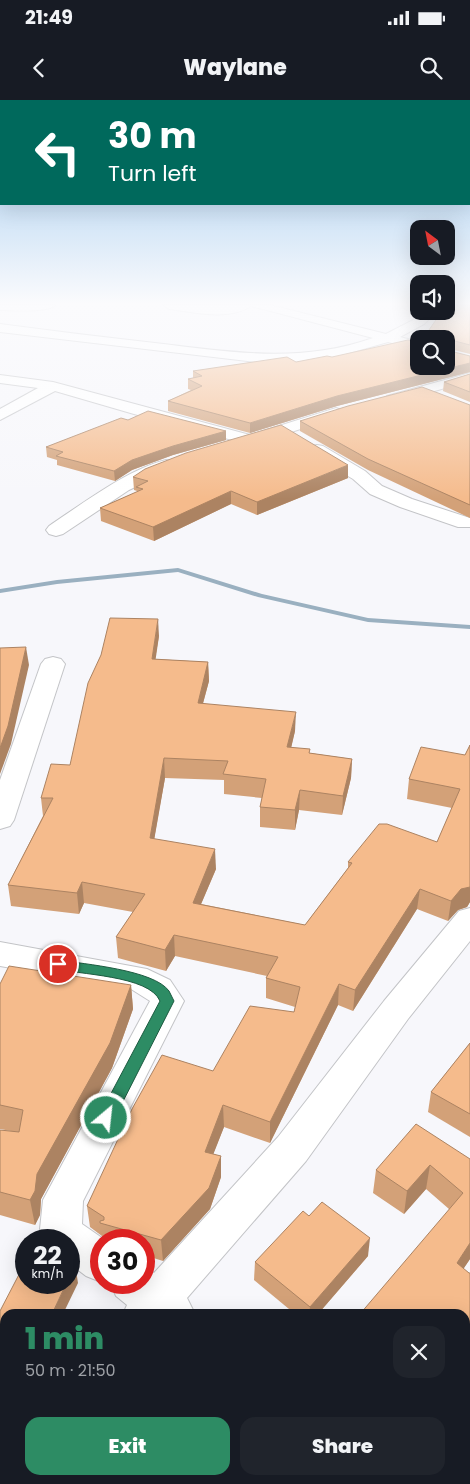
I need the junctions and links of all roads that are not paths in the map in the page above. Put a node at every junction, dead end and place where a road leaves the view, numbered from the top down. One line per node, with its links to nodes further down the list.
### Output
1 (470, 377): 4 (street)
2 (0, 379): 3 (street)
3 (52, 386): 8 (street); 10 (street)
4 (423, 392): 5 (street); 6 (street)
5 (447, 400)
6 (378, 402)
7 (351, 409): 9 (street)
8 (0, 415)
9 (281, 429): 10 (street); 13 (street)
10 (252, 440): 11 (street)
11 (223, 448)
12 (177, 462): 14 (street)
13 (465, 524)
14 (56, 530)
15 (53, 664): 16 (street)
16 (0, 820)
17 (470, 919): 20 (street)
18 (0, 954): 19 (street)
19 (90, 1254)
20 (152, 1303)

